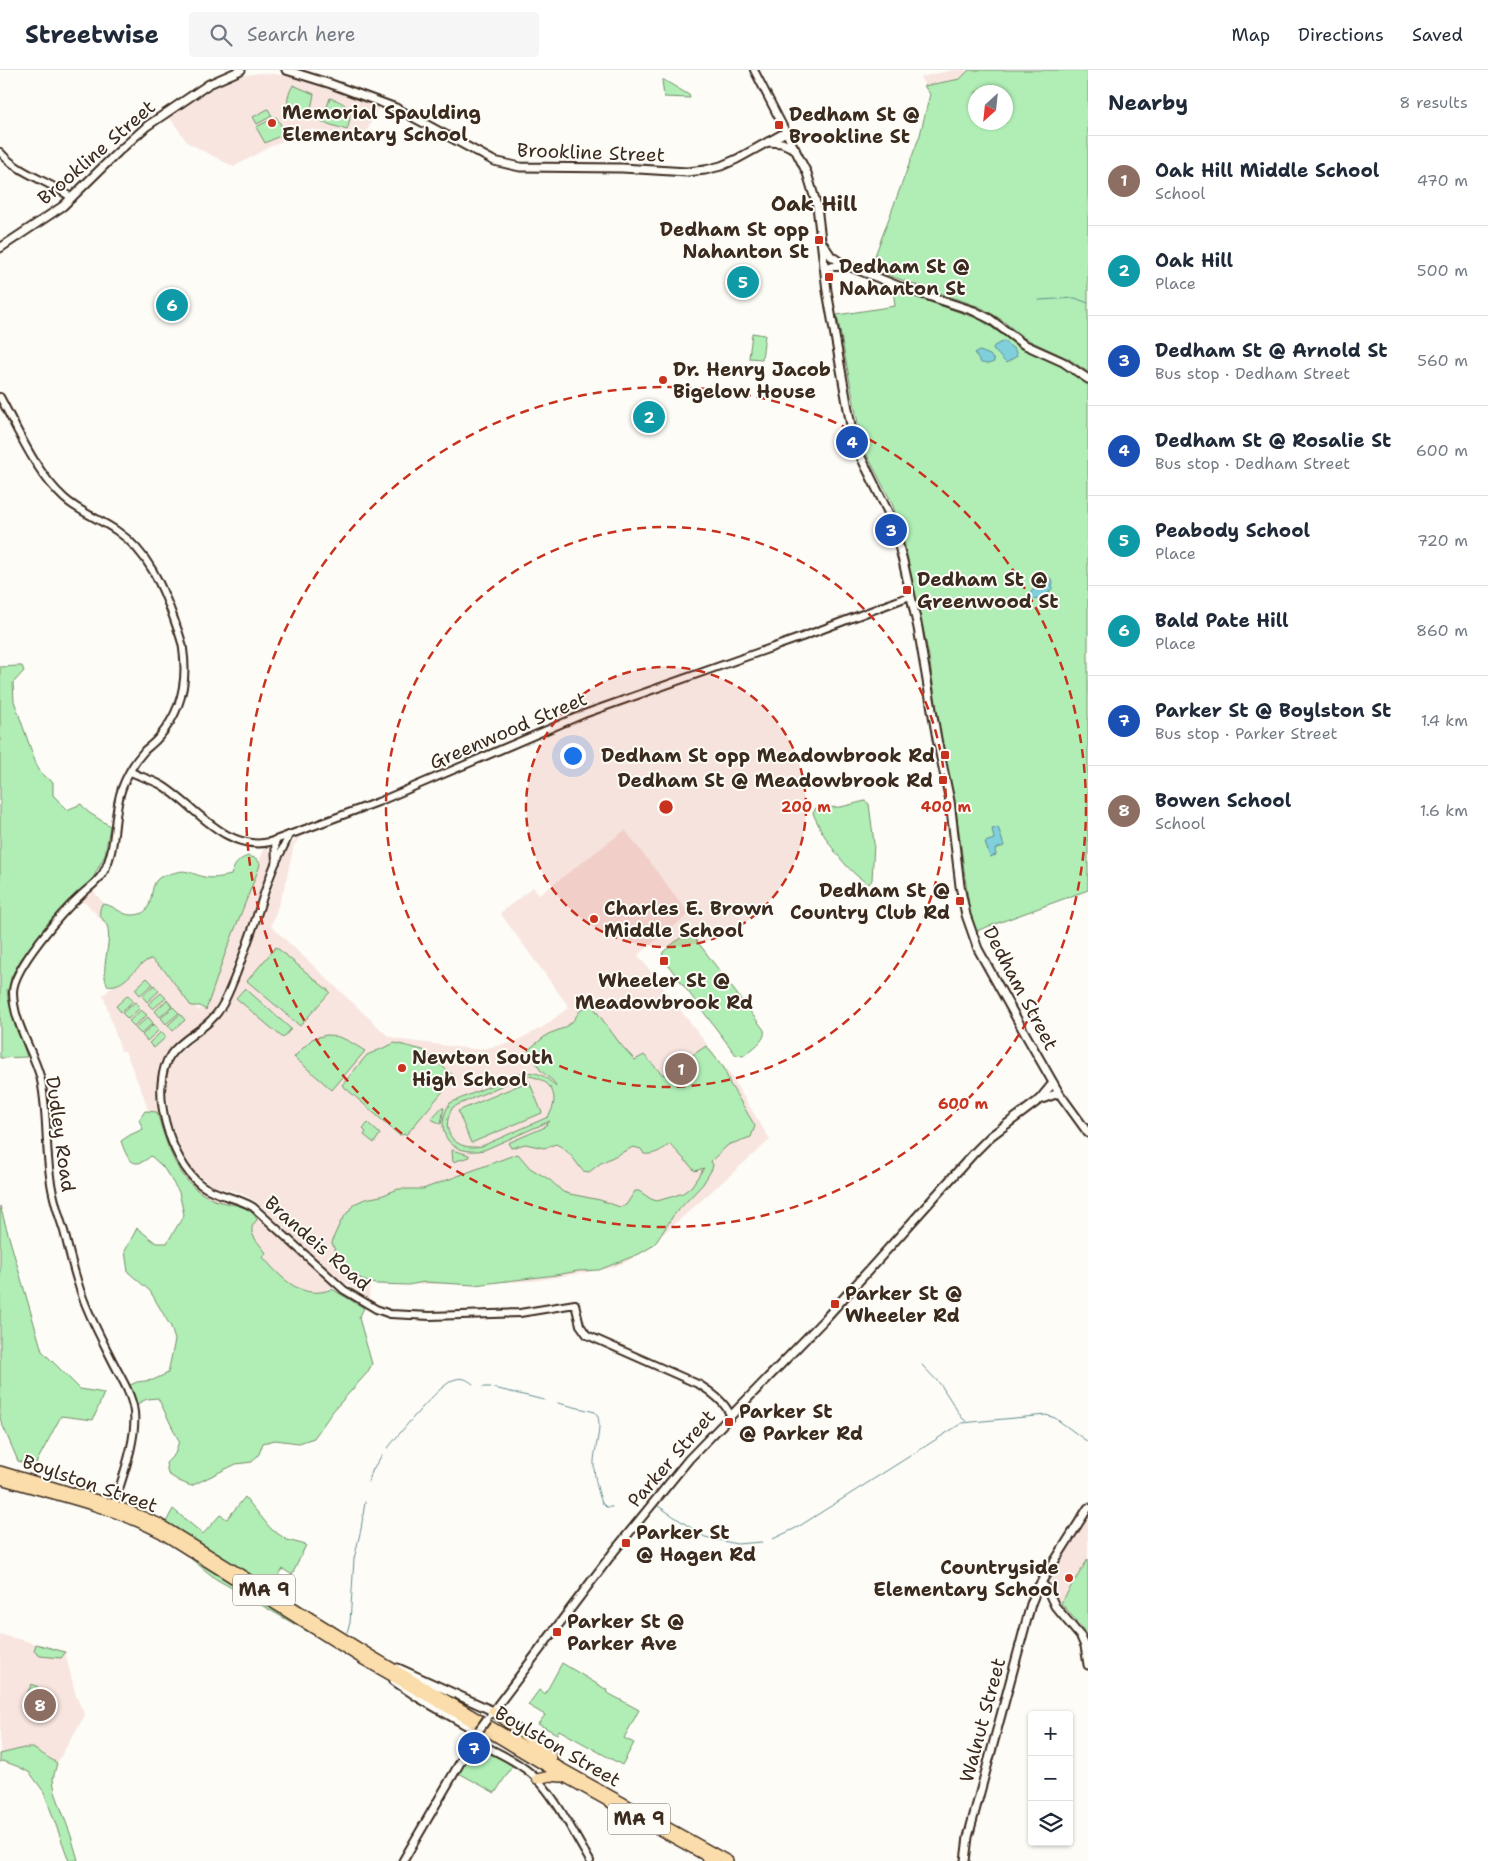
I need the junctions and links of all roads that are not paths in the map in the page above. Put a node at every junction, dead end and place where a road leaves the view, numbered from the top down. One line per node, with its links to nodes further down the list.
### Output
1 (241, 70): 8 (main road, Brookline Street)
2 (286, 70): 5 (main road, Brookline Street)
3 (754, 70): 4 (street, Dedham Street)
4 (786, 132): 5 (main road, Brookline Street); 6 (main road, Dedham Street)
5 (767, 142): 6 (main road)
6 (796, 150): 9 (main road, Dedham Street)
7 (0, 152): 8 (street)
8 (72, 198): 10 (main road, Brookline Street)
9 (822, 241): 11 (main road); 12 (main road, Dedham Street)
10 (0, 248)
11 (848, 266): 12 (main road); 13 (main road)
12 (824, 267): 15 (main road, Dedham Street)
13 (1088, 379)
14 (0, 397): 16 (street, Dudley Road)
15 (910, 596): 17 (street, Greenwood Street); 20 (main road, Dedham Street)
16 (131, 772): 18 (street, Greenwood Street); 27 (street, Dudley Road)
17 (289, 835): 18 (street, Greenwood Street); 19 (street, Brandeis Road)
18 (275, 840): 19 (street, Brandeis Road)
19 (276, 862): 24 (street, Brandeis Road)
20 (1053, 1083): 21 (main road, Dedham Street); 22 (main road, Parker Street)
21 (1060, 1093): 22 (main road, Parker Street); 23 (main road, Dedham Street)
22 (1039, 1100): 24 (main road, Parker Street)
23 (1088, 1132)
24 (730, 1415): 32 (main road, Parker Street)
25 (0, 1471): 27 (highway, Boylston Street / MA 9)
26 (0, 1479): 30 (highway, Boylston Street / MA 9)
27 (114, 1504): 30 (highway, Boylston Street / MA 9)
28 (1088, 1508): 29 (main road)
29 (1039, 1586): 31 (main road); 42 (main road, Walnut Street)
30 (370, 1660): 32 (main road, Boylston Street); 33 (main road, Boylston Street); 35 (highway, Boylston Street / MA 9); 36 (highway, Boylston Street / MA 9)
31 (1088, 1665)
32 (493, 1711): 33 (main road, Parker Street, bridge); 35 (highway)
33 (478, 1731): 34 (main road, Parker Street)
34 (473, 1740): 37 (street, Boylston Street); 38 (main road, Parker Street)
35 (576, 1776): 41 (highway, Boylston Street / MA 9)
36 (564, 1777): 37 (highway); 40 (highway, Boylston Street / MA 9)
37 (537, 1779): 39 (street, Boylston Street)
38 (403, 1861)
39 (590, 1861)
40 (714, 1861)
41 (728, 1861)
42 (964, 1861)

